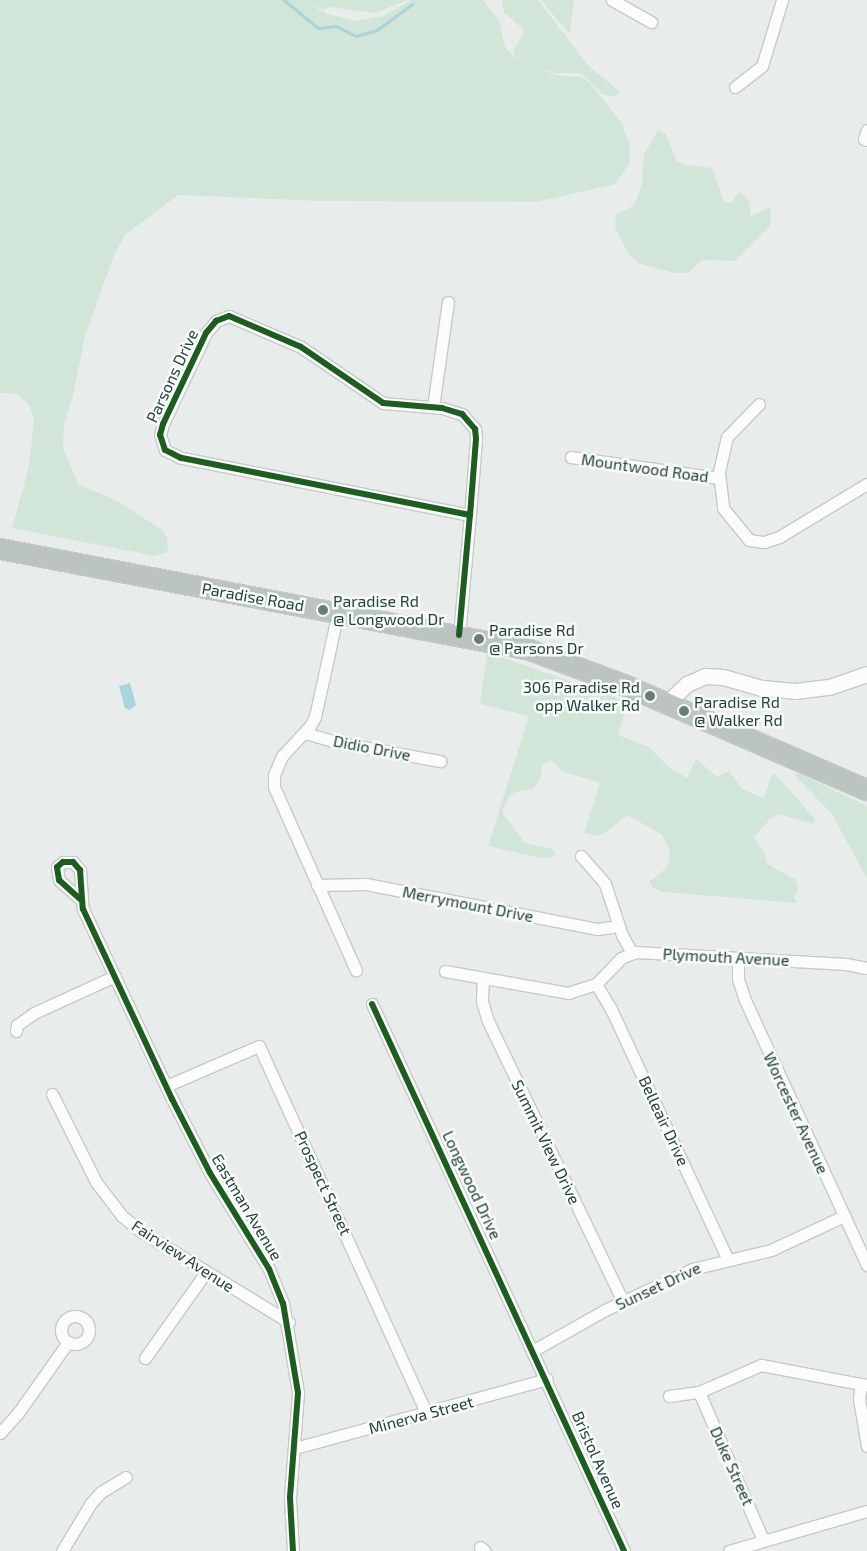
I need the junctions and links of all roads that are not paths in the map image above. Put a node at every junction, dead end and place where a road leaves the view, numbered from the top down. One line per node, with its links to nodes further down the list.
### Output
1 (612, 0): 3 (street)
2 (782, 0): 4 (street)
3 (651, 22)
4 (736, 87)
5 (867, 130): 6 (street)
6 (867, 140)
7 (448, 302): 9 (street)
8 (759, 404): 11 (street, Mountwood Road)
9 (433, 407): 13 (street, Parsons Drive); 13 (street, Parsons Drive)
10 (571, 457): 11 (street, Mountwood Road)
11 (718, 478): 12 (street, Mountwood Road)
12 (867, 484)
13 (470, 514): 16 (street, Parsons Drive)
14 (0, 549): 15 (highway, Paradise Road)
15 (338, 612): 16 (highway, Paradise Road); 19 (street)
16 (459, 635): 18 (highway, Paradise Road)
17 (867, 674): 18 (street)
18 (666, 704): 21 (highway, Paradise Road)
19 (305, 733): 20 (street, Didio Drive); 23 (street)
20 (440, 761)
21 (867, 790)
22 (581, 856): 25 (street)
23 (317, 885): 25 (street, Merrymount Drive); 29 (street)
24 (80, 899): 31 (street, Eastman Avenue)
25 (619, 926): 26 (street)
26 (632, 953): 27 (street, Plymouth Avenue); 33 (street)
27 (738, 958): 28 (street, Plymouth Avenue); 38 (street, Worcester Avenue)
28 (867, 968)
29 (356, 970)
30 (445, 971): 32 (street)
31 (115, 976): 35 (street); 36 (street, Eastman Avenue)
32 (483, 979): 33 (street); 42 (street, Summit View Drive)
33 (596, 984): 39 (street, Belleair Drive)
34 (372, 1004): 45 (street, Longwood Drive)
35 (16, 1030)
36 (166, 1086): 43 (street, Eastman Avenue); 51 (street, Prospect Street)
37 (52, 1094): 41 (street, Fairview Avenue)
38 (844, 1216): 39 (street, Sunset Drive); 40 (street, Worcester Avenue)
39 (728, 1260): 42 (street, Sunset Drive)
40 (866, 1263)
41 (206, 1272): 43 (street, Fairview Avenue); 46 (street)
42 (623, 1302): 45 (street, Sunset Drive)
43 (288, 1322): 54 (street, Eastman Avenue)
44 (68, 1342): 52 (street)
45 (534, 1350): 47 (street, Longwood Drive)
46 (145, 1358)
47 (547, 1379): 51 (street, Minerva Street); 60 (street, Bristol Avenue)
48 (864, 1385): 49 (street); 53 (street)
49 (699, 1392): 50 (street); 57 (street, Duke Street)
50 (669, 1396)
51 (427, 1415): 54 (street, Minerva Street)
52 (0, 1433)
53 (867, 1446)
54 (295, 1448): 59 (street, Eastman Avenue)
55 (126, 1477): 58 (street)
56 (867, 1511): 57 (street)
57 (764, 1540): 61 (street)
58 (62, 1551)
59 (293, 1551)
60 (624, 1551)
61 (729, 1551)

